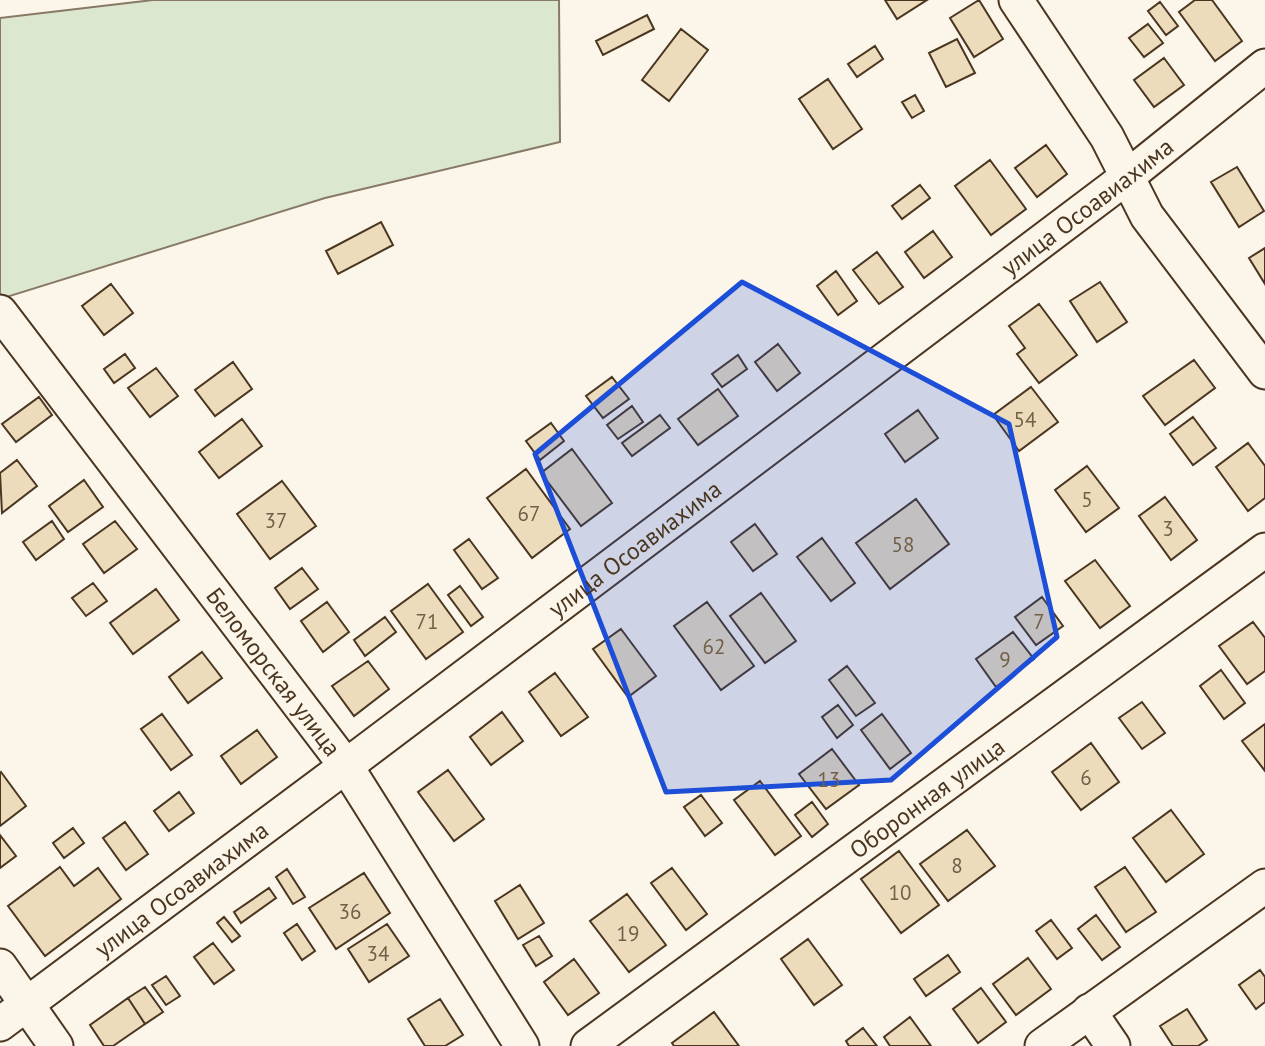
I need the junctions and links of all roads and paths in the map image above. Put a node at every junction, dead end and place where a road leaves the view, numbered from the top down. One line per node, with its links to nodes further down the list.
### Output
1 (1016, 0): 3 (street)
2 (1265, 66): 3 (street, улица Осоавиахима)
3 (1126, 177): 5 (street); 7 (street, улица Осоавиахима)
4 (0, 312): 7 (street, Беломорская улица)
5 (1265, 372)
6 (1265, 550): 15 (street, Оборонная улица)
7 (346, 766): 10 (street, улица Осоавиахима); 14 (street, Беломорская улица)
8 (1265, 886): 11 (street)
9 (0, 966): 10 (street)
10 (28, 1004): 12 (street, улица Осоавиахима); 13 (street)
11 (1089, 1010): 16 (street); 17 (street)
12 (0, 1024)
13 (57, 1046)
14 (522, 1046)
15 (588, 1046)
16 (1042, 1046)
17 (1113, 1046)

